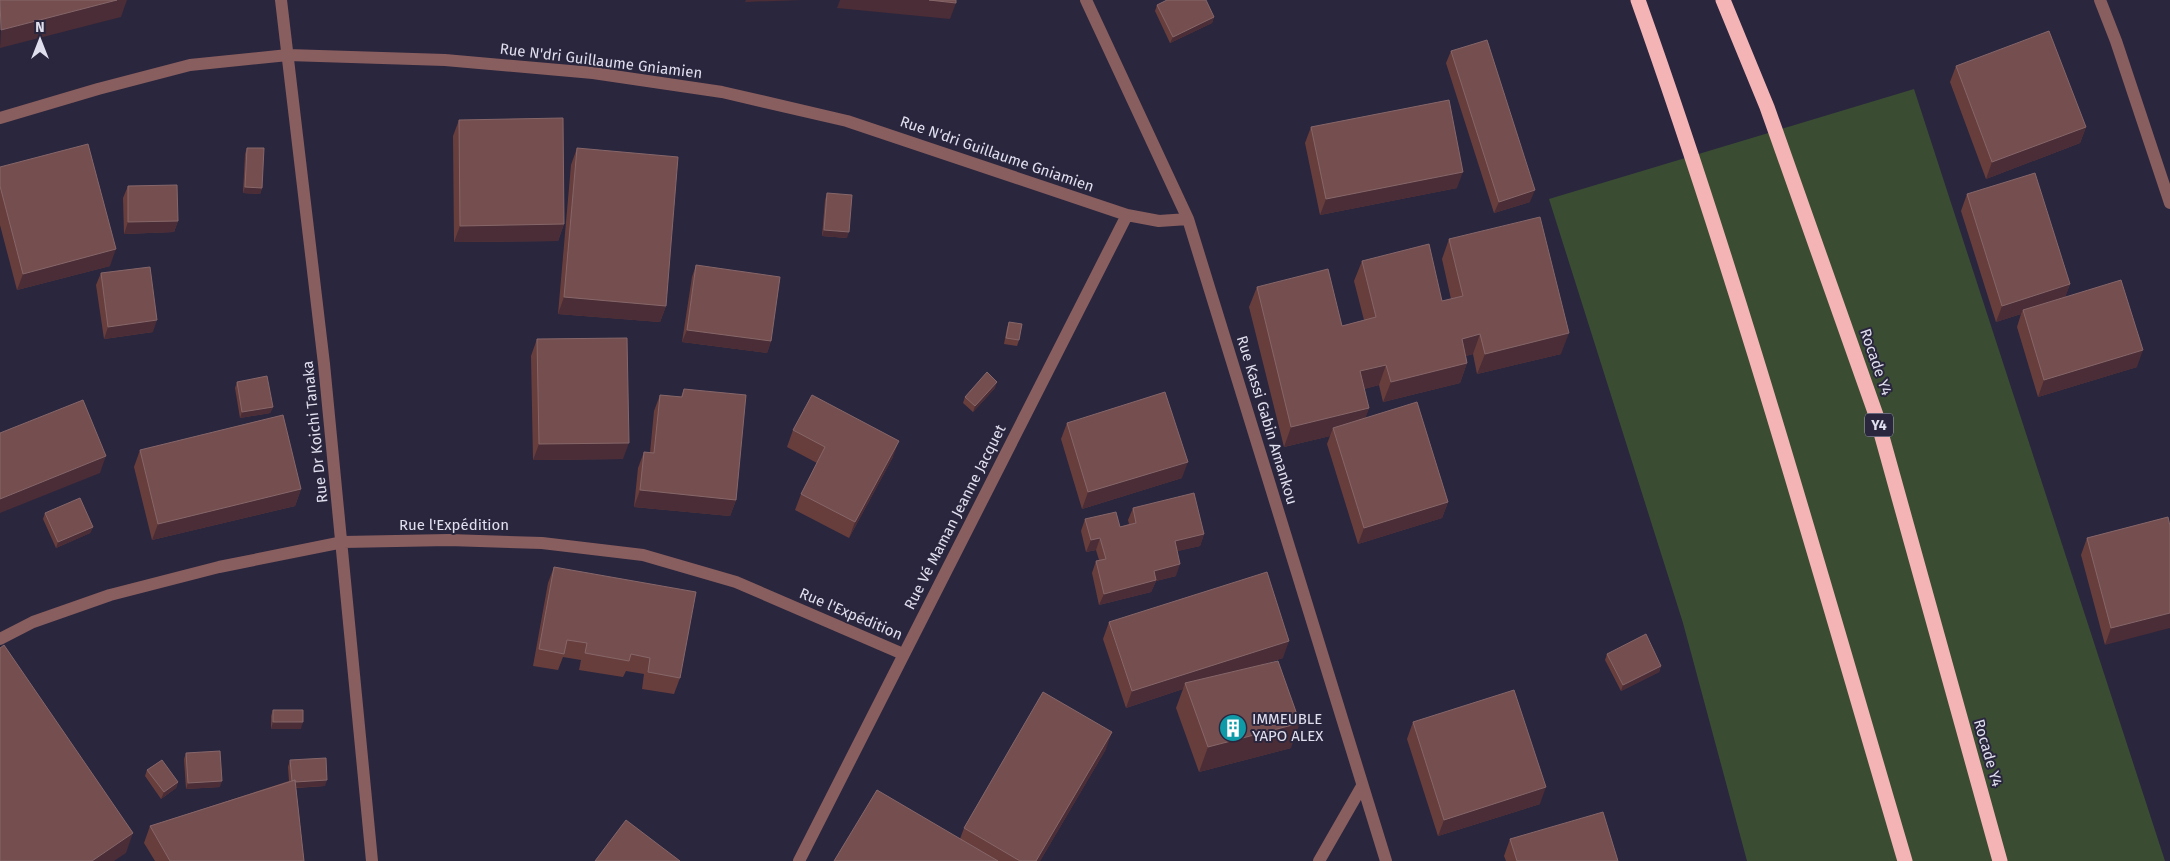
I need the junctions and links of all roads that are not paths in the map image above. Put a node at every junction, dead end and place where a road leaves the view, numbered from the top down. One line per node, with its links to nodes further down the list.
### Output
1 (281, 0): 6 (street, Rue Dr Koichi Tanaka)
2 (1086, 0): 10 (street, Rue Kassi Gabin Amankou)
3 (1638, 0): 19 (highway)
4 (1722, 0): 20 (highway, Rocade Y4 / Y4)
5 (2100, 0): 8 (street)
6 (288, 55): 7 (street, Rue N'dri Guillaume Gniamien); 9 (street, Rue N'dri Guillaume Gniamien); 11 (street, Rue Dr Koichi Tanaka)
7 (0, 118)
8 (2170, 203)
9 (1127, 215): 10 (street, Rue N'dri Guillaume Gniamien); 13 (street, Rue Vé Maman Jeanne Jacquet)
10 (1188, 219): 14 (street, Rue Kassi Gabin Amankou)
11 (343, 542): 12 (street, Rue l'Expédition); 13 (street, Rue l'Expédition); 15 (street, Rue Dr Koichi Tanaka)
12 (0, 639)
13 (903, 654): 16 (street, Rue Vé Maman Jeanne Jacquet)
14 (1362, 786): 17 (street); 18 (street, Rue Kassi Gabin Amankou)
15 (372, 861)
16 (799, 861)
17 (1319, 861)
18 (1386, 861)
19 (1905, 861)
20 (2000, 861)

